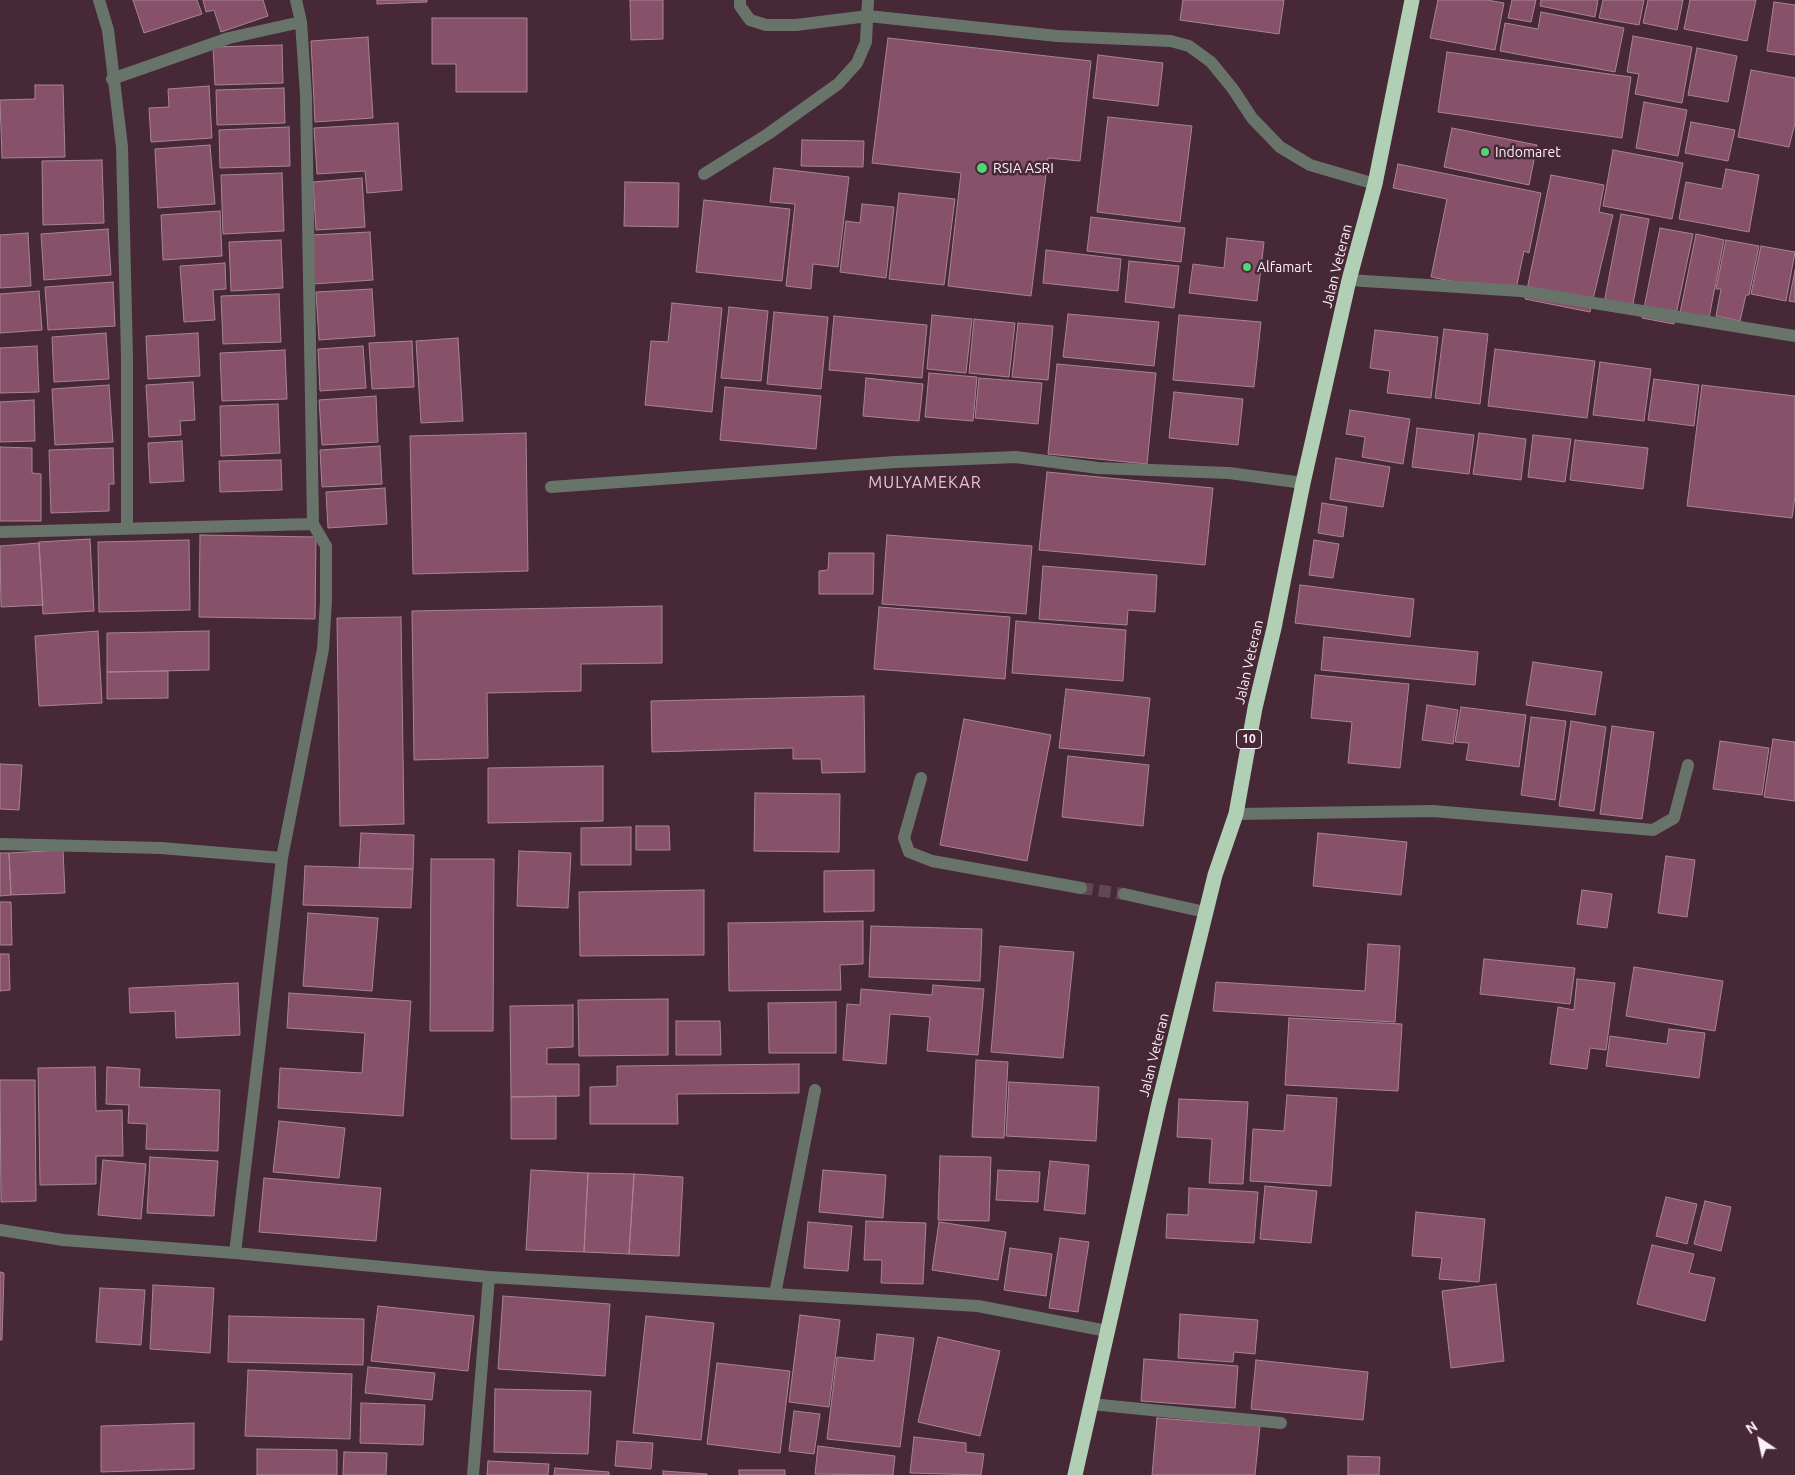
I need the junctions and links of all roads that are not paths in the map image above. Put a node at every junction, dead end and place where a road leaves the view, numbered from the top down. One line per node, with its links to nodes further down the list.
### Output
1 (99, 0): 8 (street)
2 (296, 0): 7 (street)
3 (740, 0): 6 (street)
4 (868, 0): 6 (street)
5 (1412, 0): 10 (highway, Jalan Veteran / 10)
6 (868, 16): 9 (street); 10 (street)
7 (301, 22): 8 (street); 15 (street)
8 (112, 79): 16 (street)
9 (704, 174)
10 (1375, 184): 11 (highway, Jalan Veteran / 10)
11 (1349, 280): 12 (street); 13 (highway, Jalan Veteran / 10)
12 (1795, 336)
13 (1303, 483): 14 (street); 20 (highway, Jalan Veteran / 10)
14 (551, 486)
15 (313, 524): 16 (street); 22 (street)
16 (127, 527): 17 (street)
17 (0, 532)
18 (1688, 765): 20 (street)
19 (921, 778): 23 (street)
20 (1236, 814): 25 (highway, Jalan Veteran / 10)
21 (0, 844): 22 (street)
22 (282, 858): 28 (street)
23 (1081, 888)
24 (1124, 894): 25 (street)
25 (1205, 912): 31 (highway, Jalan Veteran / 10)
26 (815, 1090): 30 (street)
27 (0, 1230): 28 (street)
28 (235, 1253): 29 (street)
29 (489, 1277): 30 (street); 34 (street)
30 (775, 1294): 31 (street)
31 (1107, 1331): 32 (highway, Jalan Veteran / 10)
32 (1091, 1404): 33 (street); 35 (highway, Jalan Veteran / 10)
33 (1281, 1423)
34 (473, 1475)
35 (1075, 1475)

